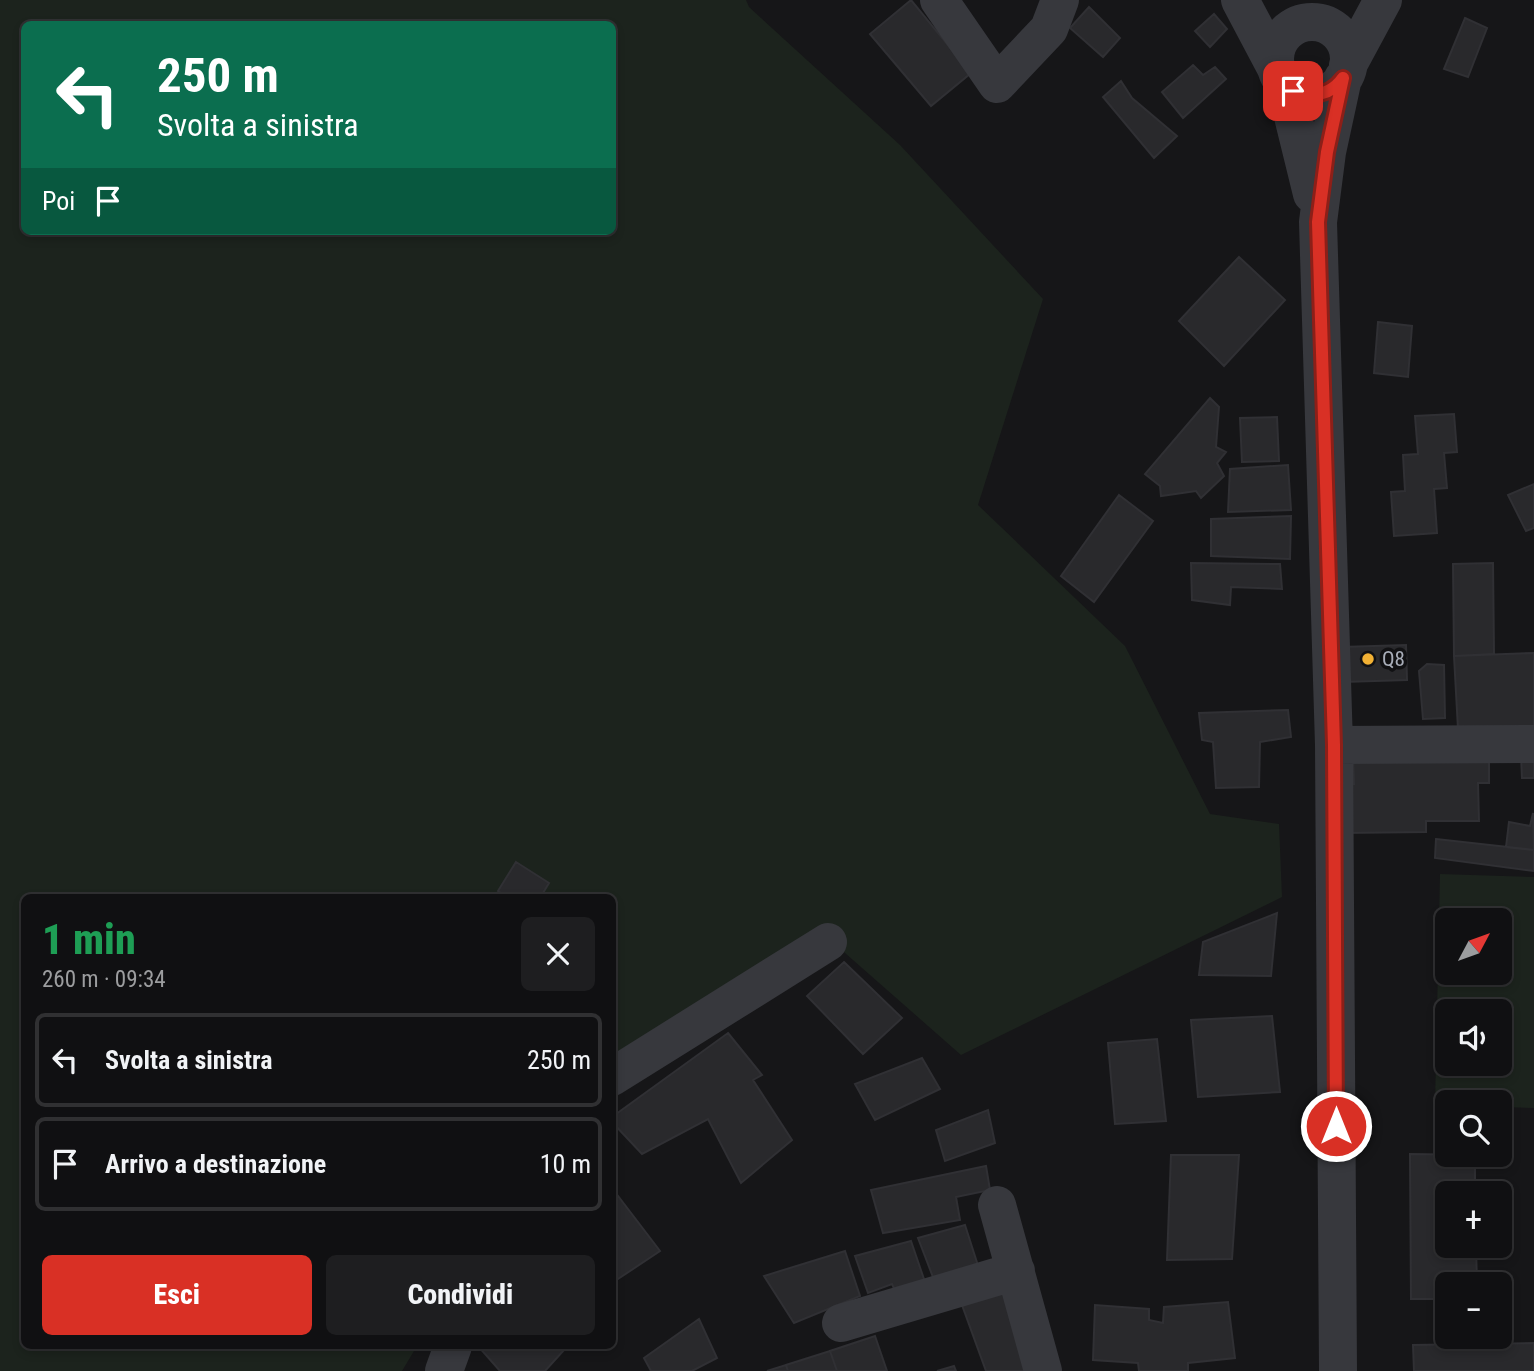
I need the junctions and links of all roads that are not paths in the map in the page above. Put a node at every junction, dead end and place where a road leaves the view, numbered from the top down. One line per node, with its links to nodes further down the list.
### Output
1 (939, 0): 2 (street)
2 (1060, 0)
3 (1353, 0): 5 (street)
4 (1384, 0): 6 (street)
5 (1284, 7): 6 (street); 7 (street); 7 (street)
6 (1345, 71): 7 (street); 8 (street)
7 (1280, 76): 8 (street)
8 (1318, 222): 10 (street)
9 (1534, 744): 10 (street)
10 (1334, 745): 19 (street)
11 (828, 942): 12 (street)
12 (616, 1074)
13 (997, 1205): 14 (street)
14 (1016, 1271): 15 (street); 18 (street)
15 (841, 1323)
16 (452, 1349): 17 (street)
17 (444, 1371)
18 (1043, 1371)
19 (1338, 1371)

